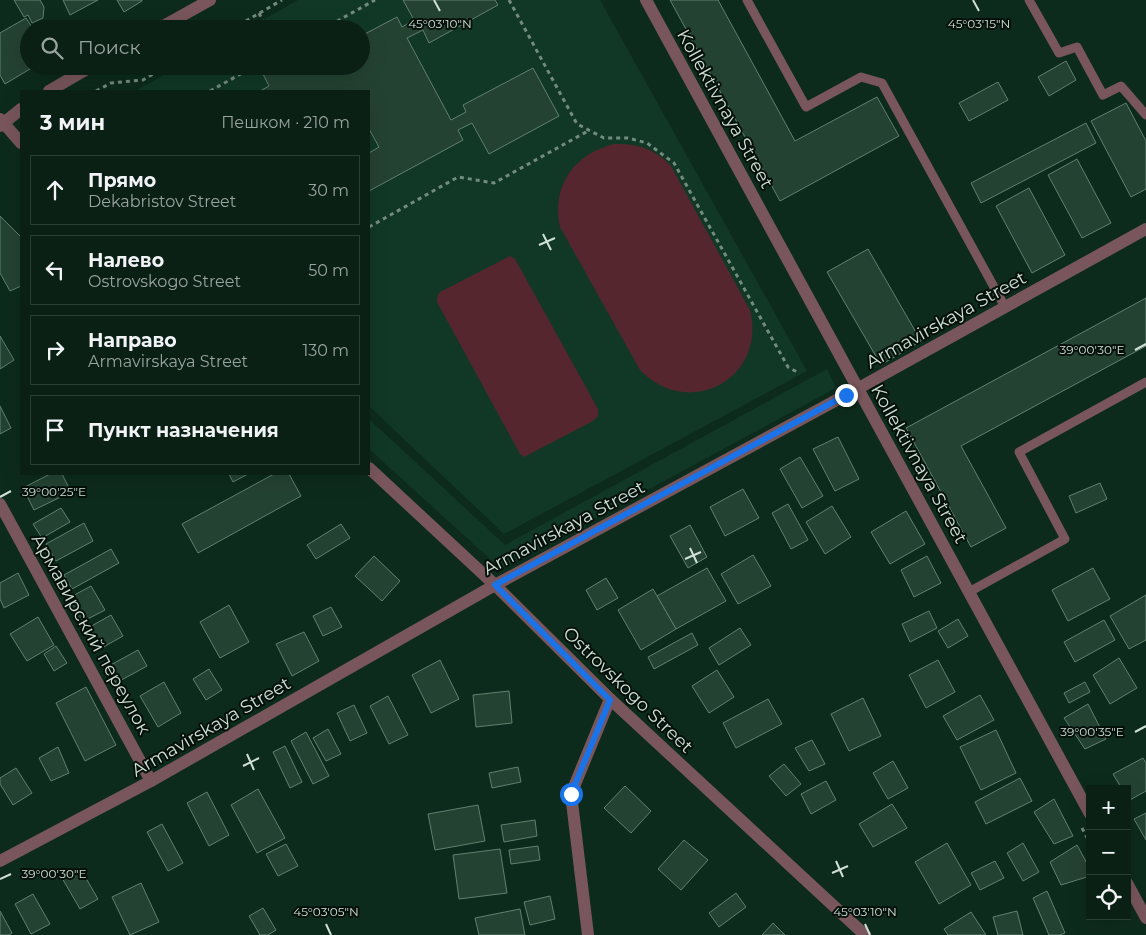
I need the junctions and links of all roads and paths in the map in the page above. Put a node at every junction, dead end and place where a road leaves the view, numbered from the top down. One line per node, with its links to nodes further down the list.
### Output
1 (210, 0): 9 (street)
2 (282, 0): 8 (path)
3 (375, 0): 12 (path)
4 (509, 0): 22 (path)
5 (646, 0): 29 (street, Kollektivnaya Street)
6 (746, 0): 26 (lane)
7 (1029, 0): 20 (lane)
8 (259, 13): 10 (path); 11 (path)
9 (174, 20)
10 (247, 20)
11 (262, 20)
12 (339, 20)
13 (77, 75): 16 (street)
14 (152, 75): 17 (path)
15 (239, 75): 18 (path)
16 (51, 90)
17 (98, 90)
18 (212, 90)
19 (20, 110): 21 (street)
20 (1146, 115)
21 (1, 123): 23 (street)
22 (589, 131): 24 (path); 27 (path)
23 (20, 142)
24 (370, 226)
25 (1146, 229): 26 (street, Armavirskaya Street)
26 (1005, 307): 29 (street, Armavirskaya Street)
27 (797, 372)
28 (1146, 382): 33 (lane)
29 (857, 389): 32 (street, Armavirskaya Street); 33 (street, Kollektivnaya Street)
30 (370, 469): 32 (street, Ostrovskogo Street)
31 (0, 504): 35 (street, Армавирский переулок)
32 (495, 585): 34 (street, Ostrovskogo Street); 35 (street, Armavirskaya Street)
33 (969, 592): 36 (street, Kollektivnaya Street)
34 (610, 700): 40 (street); 41 (street, Ostrovskogo Street)
35 (151, 781): 37 (street, Armavirskaya Street)
36 (1086, 807)
37 (0, 861)
38 (1131, 890): 39 (street)
39 (1146, 918)
40 (588, 935)
41 (865, 935)

